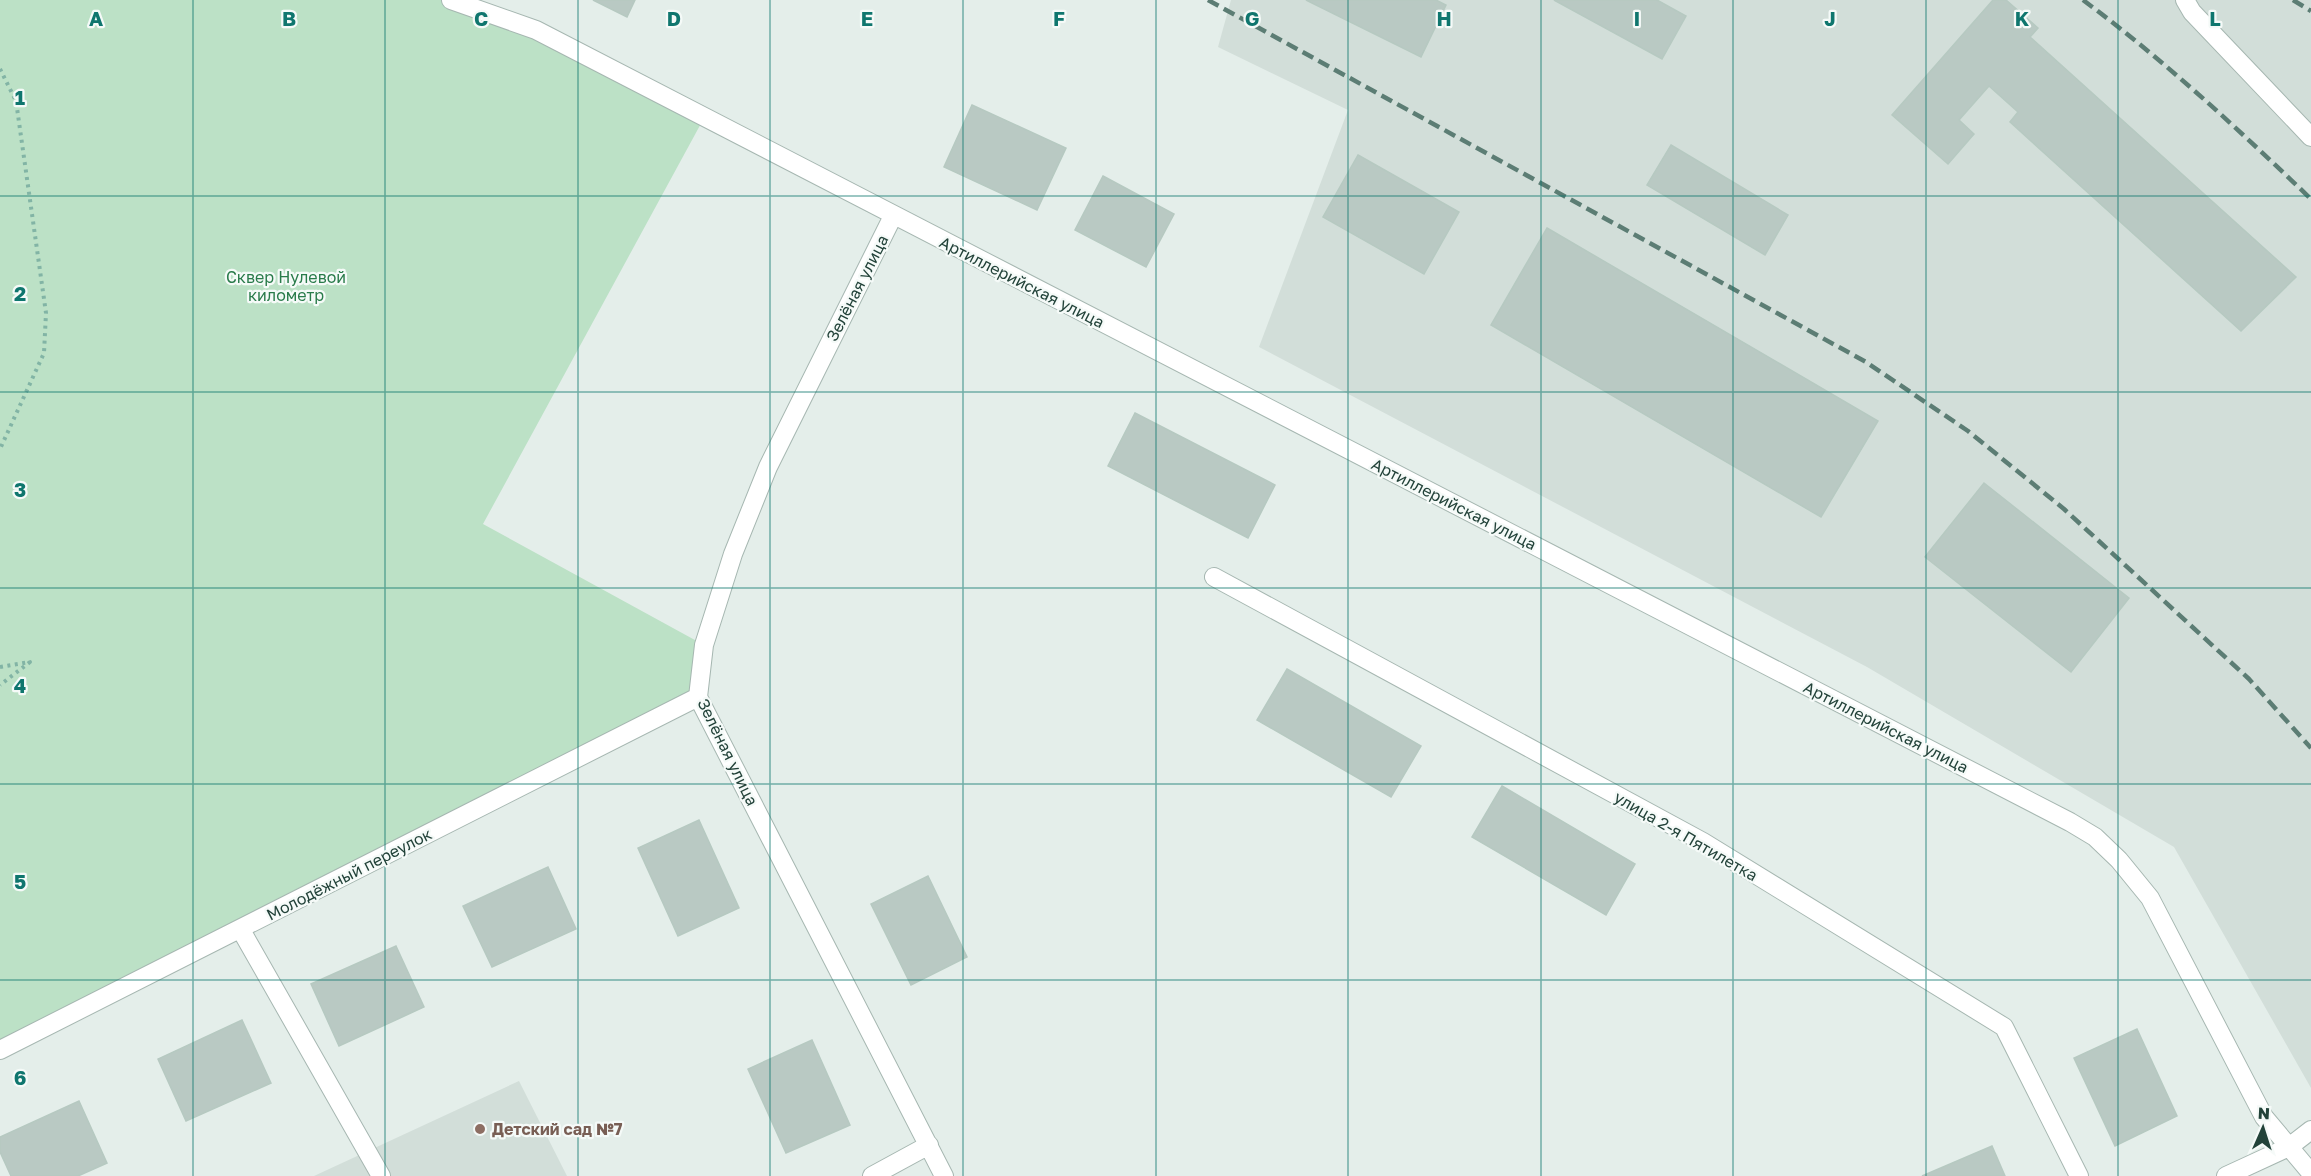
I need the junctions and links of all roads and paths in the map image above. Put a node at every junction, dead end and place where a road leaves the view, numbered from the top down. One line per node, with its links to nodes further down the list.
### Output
1 (451, 0): 5 (street, Артиллерийская улица)
2 (2185, 0): 4 (street)
3 (0, 69): 6 (path)
4 (2311, 136)
5 (893, 216): 10 (street, Зелёная улица); 15 (street, Артиллерийская улица)
6 (0, 449)
7 (1214, 577): 20 (street, улица 2-я Пятилетка)
8 (0, 667): 9 (path)
9 (0, 685)
10 (698, 696): 11 (street, Молодёжный переулок); 14 (street, Зелёная улица)
11 (241, 930): 12 (street, Молодёжный переулок); 17 (street)
12 (0, 1050)
13 (2311, 1130): 15 (street)
14 (929, 1145): 18 (street); 19 (street, Зелёная улица)
15 (2289, 1147): 16 (street, Артиллерийская улица); 21 (street)
16 (2311, 1173)
17 (381, 1176)
18 (872, 1176)
19 (944, 1176)
20 (2079, 1176)
21 (2226, 1176)

